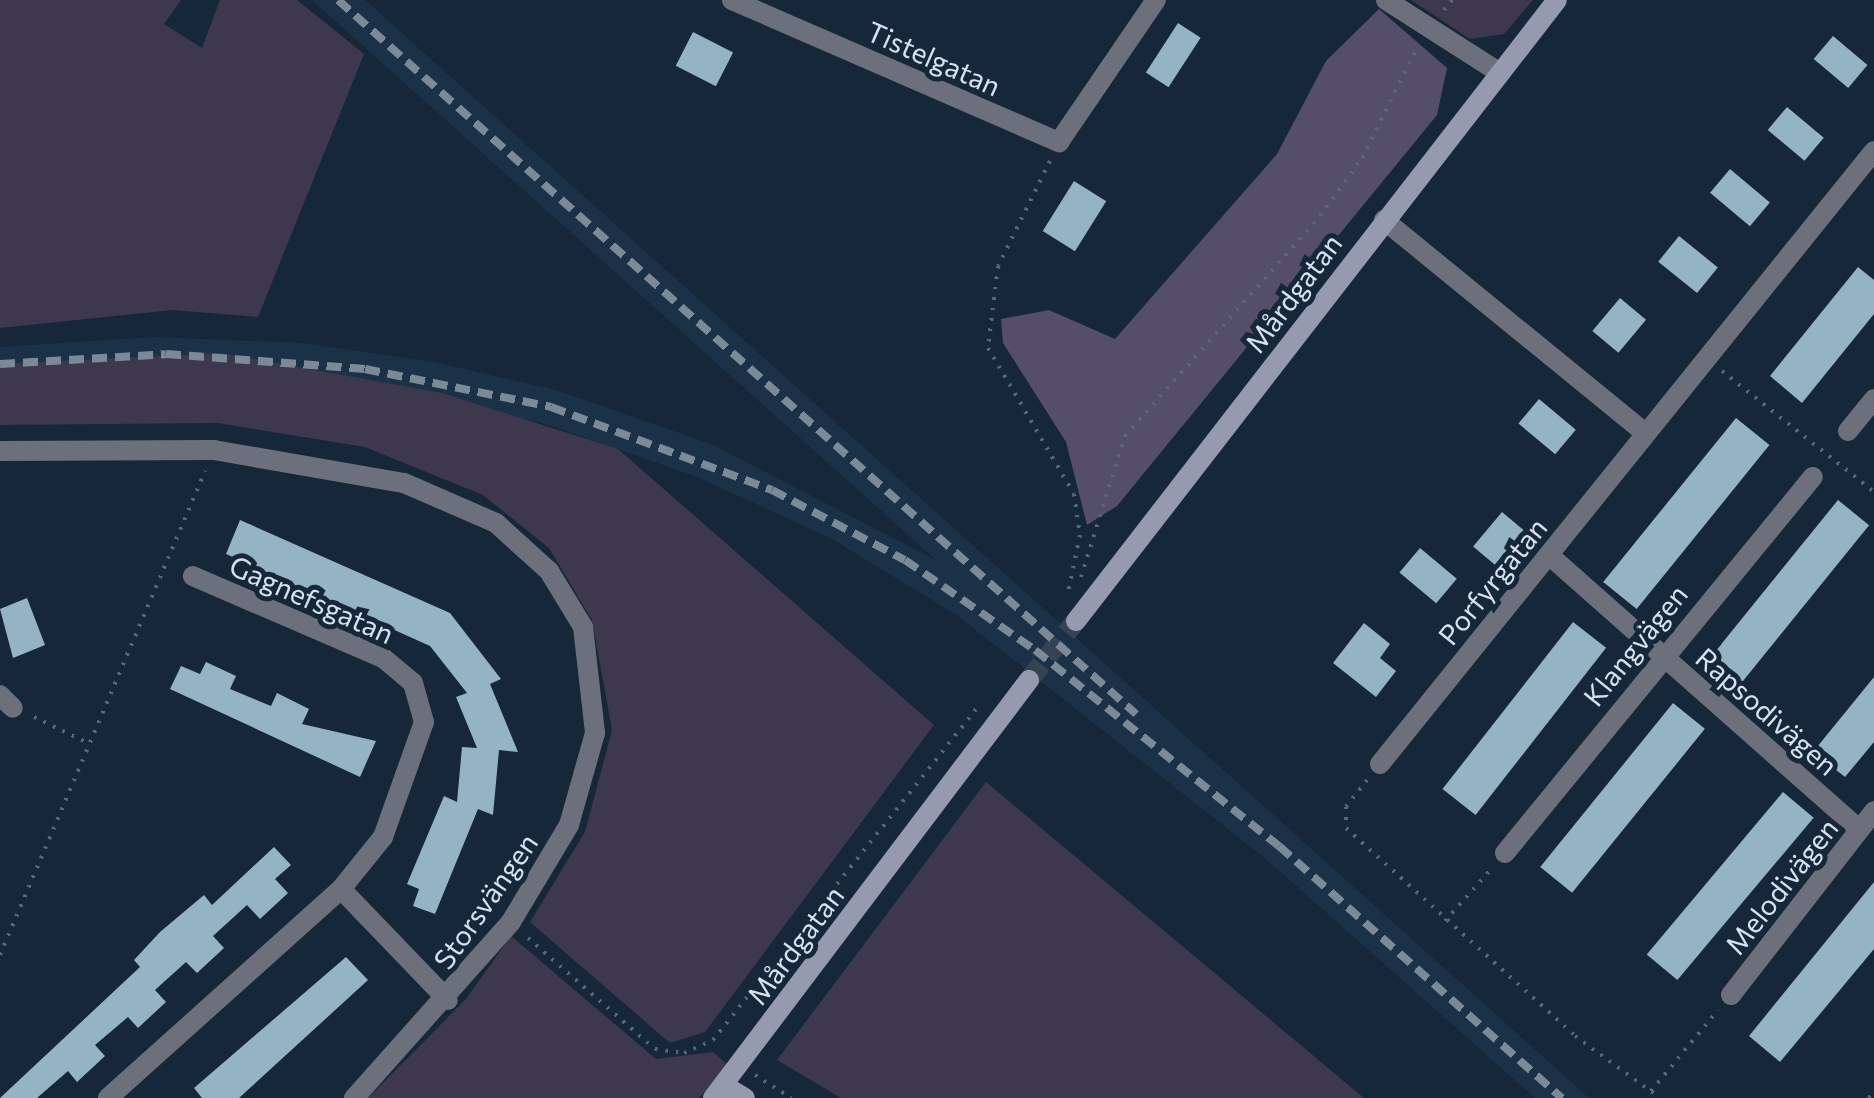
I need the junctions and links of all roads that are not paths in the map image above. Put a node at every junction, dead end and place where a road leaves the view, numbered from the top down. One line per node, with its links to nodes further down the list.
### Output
1 (732, 0): 2 (street, Tistelgatan)
2 (1156, 0)
3 (1386, 0): 5 (street)
4 (1558, 0): 5 (street, Mårdgatan)
5 (1500, 74): 7 (street, Mårdgatan)
6 (1874, 152): 10 (street, Porfyrgatan)
7 (1384, 220): 10 (street); 15 (street, Mårdgatan)
8 (1874, 399): 9 (street)
9 (1848, 431)
10 (1644, 432): 13 (street, Porfyrgatan)
11 (0, 451): 24 (street, Storsvängen)
12 (1813, 476): 16 (street, Klangvägen)
13 (1549, 555): 16 (street, Rapsodivägen); 18 (street, Porfyrgatan)
14 (194, 576): 22 (street, Gagnefsgatan)
15 (1069, 616)
16 (1661, 654): 20 (street, Rapsodivägen); 21 (street, Klangvägen)
17 (1029, 680): 25 (street, Mårdgatan)
18 (1380, 764)
19 (1874, 811): 20 (street, Melodivägen)
20 (1859, 829): 23 (street, Melodivägen)
21 (1504, 853)
22 (341, 890): 24 (street); 26 (street, Gagnefsgatan)
23 (1731, 995)
24 (448, 1000): 27 (street, Storsvängen)
25 (718, 1092): 28 (street)
26 (108, 1098)
27 (354, 1098)
28 (745, 1098)

